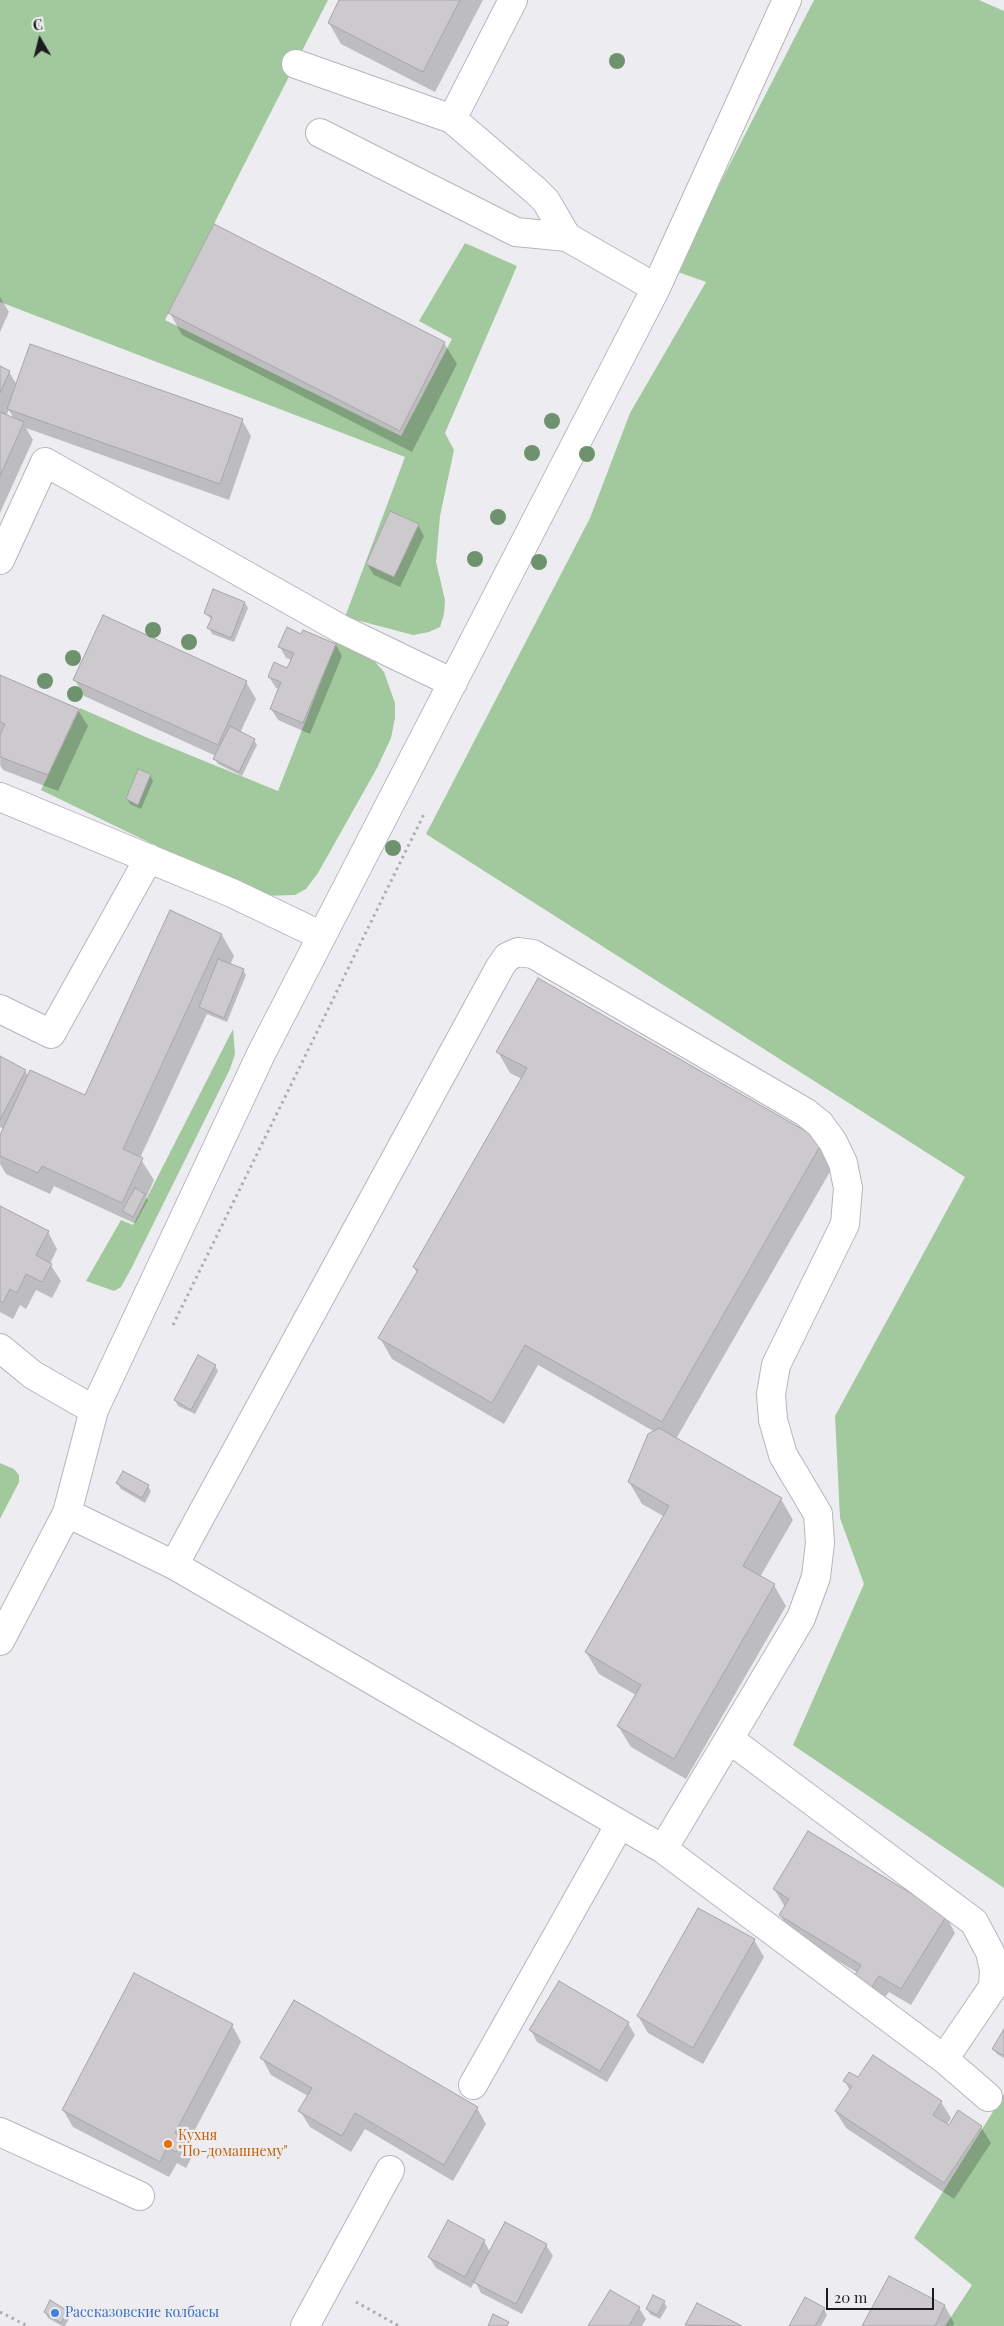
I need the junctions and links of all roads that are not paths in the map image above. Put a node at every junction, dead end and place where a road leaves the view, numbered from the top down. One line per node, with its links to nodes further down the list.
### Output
1 (513, 0): 4 (street)
2 (787, 0): 7 (street)
3 (296, 64): 4 (street)
4 (452, 119): 6 (street)
5 (320, 133): 6 (street)
6 (567, 237): 7 (street)
7 (656, 288): 9 (street)
8 (0, 560): 9 (street)
9 (454, 683): 12 (street)
10 (0, 797): 11 (street)
11 (148, 858): 12 (street); 13 (street)
12 (322, 936): 15 (street)
13 (0, 1009)
14 (0, 1348): 15 (street)
15 (94, 1410): 16 (street)
16 (67, 1513): 17 (street); 18 (street)
17 (174, 1565): 19 (street); 20 (street)
18 (0, 1641)
19 (729, 1739): 21 (street); 22 (street)
20 (620, 1824): 21 (street); 23 (street)
21 (663, 1849): 22 (street)
22 (944, 2059): 24 (street)
23 (473, 2085)
24 (988, 2097)
25 (0, 2132): 27 (street)
26 (390, 2170): 28 (street)
27 (140, 2196)
28 (305, 2326)

